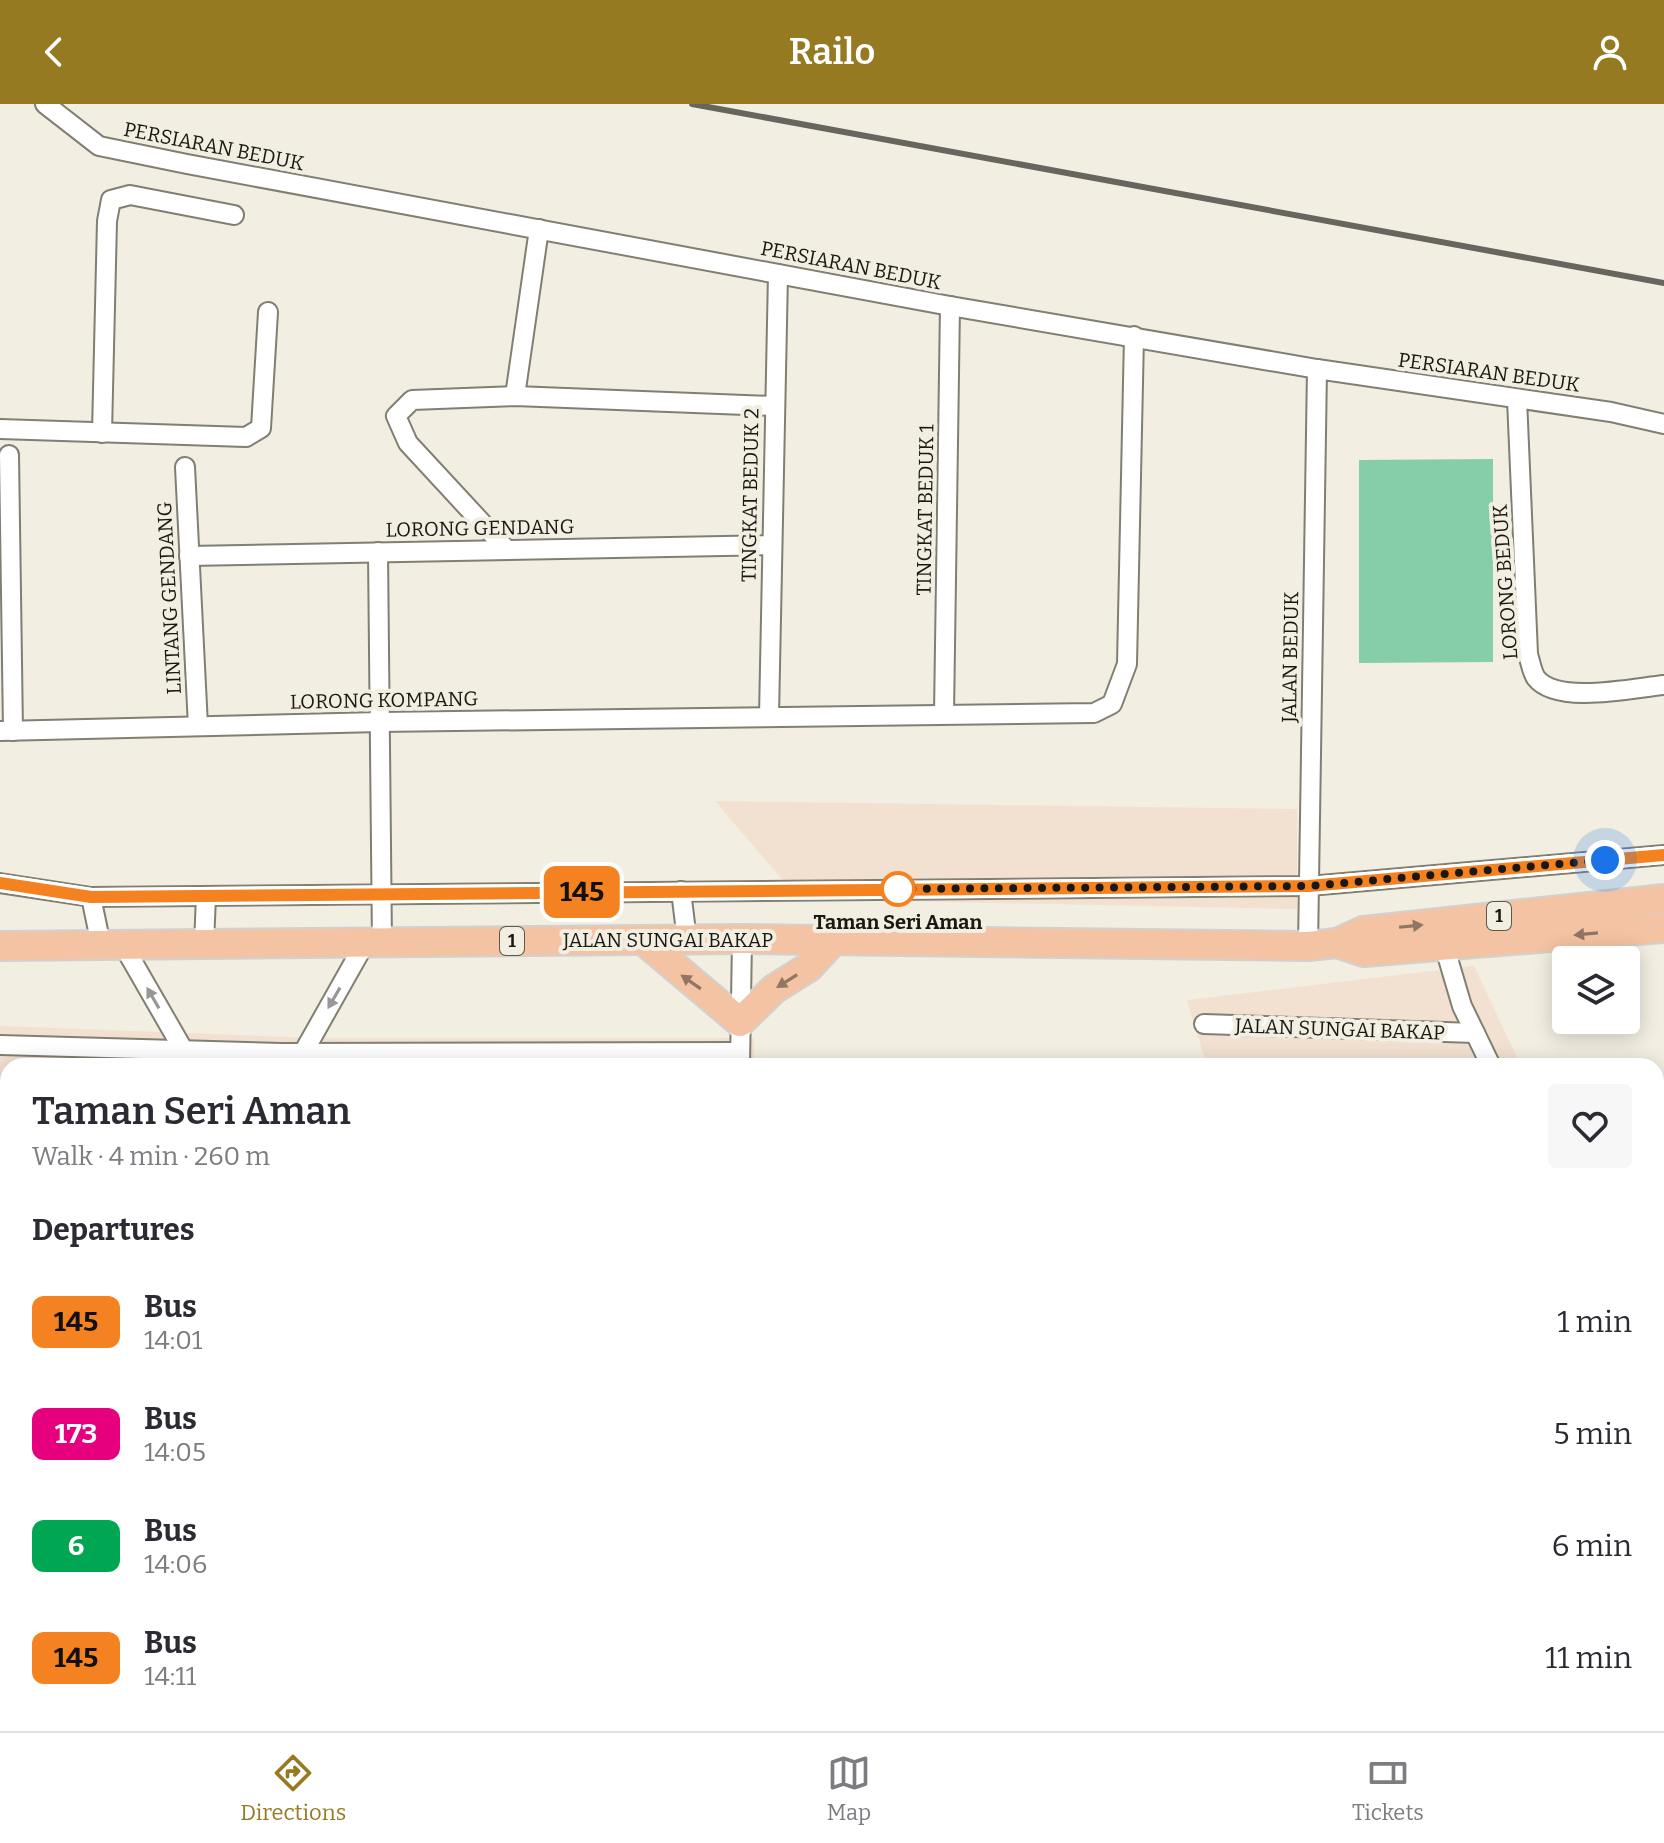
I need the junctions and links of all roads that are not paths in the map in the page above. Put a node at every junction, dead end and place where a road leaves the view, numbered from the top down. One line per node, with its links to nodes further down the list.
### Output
1 (45, 104): 3 (street, PERSIARAN BEDUK)
2 (234, 215): 14 (street)
3 (539, 229): 4 (street, PERSIARAN BEDUK); 9 (street)
4 (778, 274): 5 (street, PERSIARAN BEDUK); 11 (street, TINGKAT BEDUK 2)
5 (950, 306): 7 (street, PERSIARAN BEDUK); 22 (street, TINGKAT BEDUK 1)
6 (268, 312): 14 (street)
7 (1134, 336): 8 (street, PERSIARAN BEDUK); 22 (street, LORONG KOMPANG)
8 (1317, 369): 10 (street, PERSIARAN BEDUK); 29 (street, JALAN BEDUK)
9 (515, 396): 11 (street); 18 (street)
10 (1517, 399): 12 (street, PERSIARAN BEDUK); 21 (street, LORONG BEDUK)
11 (773, 406): 17 (street, TINGKAT BEDUK 2)
12 (1664, 424)
13 (0, 429): 14 (street)
14 (102, 433)
15 (9, 455): 26 (street)
16 (185, 467): 20 (street, LINTANG GENDANG)
17 (771, 545): 18 (street, LORONG GENDANG); 23 (street, TINGKAT BEDUK 2)
18 (507, 550): 19 (street, LORONG GENDANG)
19 (378, 552): 20 (street, LORONG GENDANG); 24 (street)
20 (189, 556): 25 (street, LINTANG GENDANG)
21 (1664, 685)
22 (944, 714): 23 (street, LORONG KOMPANG)
23 (769, 716): 24 (street, LORONG KOMPANG)
24 (380, 722): 25 (street, LORONG KOMPANG); 31 (street)
25 (198, 726): 26 (street, LORONG KOMPANG)
26 (7, 731)
27 (1664, 855): 29 (street)
28 (0, 883): 33 (street)
29 (1309, 886): 30 (street); 46 (street, JALAN BEDUK)
30 (681, 891): 31 (street); 38 (street)
31 (381, 894): 32 (street); 40 (street)
32 (206, 896): 33 (street); 42 (street)
33 (91, 897): 43 (street)
34 (1664, 899): 41 (highway, JALAN SUNGAI BAKAP / 1, one-way to 34)
35 (1664, 928): 44 (highway, JALAN SUNGAI BAKAP / 1, one-way to 44)
36 (742, 939): 38 (highway, JALAN SUNGAI BAKAP / 1); 39 (highway, JALAN SUNGAI BAKAP / 1); 47 (street)
37 (643, 940): 38 (highway, JALAN SUNGAI BAKAP / 1); 40 (highway, JALAN SUNGAI BAKAP / 1); 47 (highway, one-way to 37)
38 (687, 940)
39 (834, 940): 46 (highway, JALAN SUNGAI BAKAP / 1); 47 (highway, one-way to 47)
40 (374, 943): 42 (highway, JALAN SUNGAI BAKAP / 1); 52 (street, one-way to 52)
41 (1337, 943): 44 (highway, JALAN SUNGAI BAKAP / 1); 46 (highway, JALAN SUNGAI BAKAP / 1)
42 (204, 944): 43 (highway, JALAN SUNGAI BAKAP / 1)
43 (112, 945): 45 (highway, JALAN SUNGAI BAKAP / 1); 51 (street, one-way to 43)
44 (1444, 945): 49 (street)
45 (0, 946)
46 (1308, 946)
47 (740, 1022): 54 (street)
48 (1204, 1024): 49 (street, JALAN SUNGAI BAKAP)
49 (1475, 1033): 55 (street)
50 (0, 1045): 51 (street)
51 (184, 1051): 52 (street)
52 (303, 1053): 53 (street)
53 (667, 1058)
54 (740, 1058)
55 (1487, 1058)

